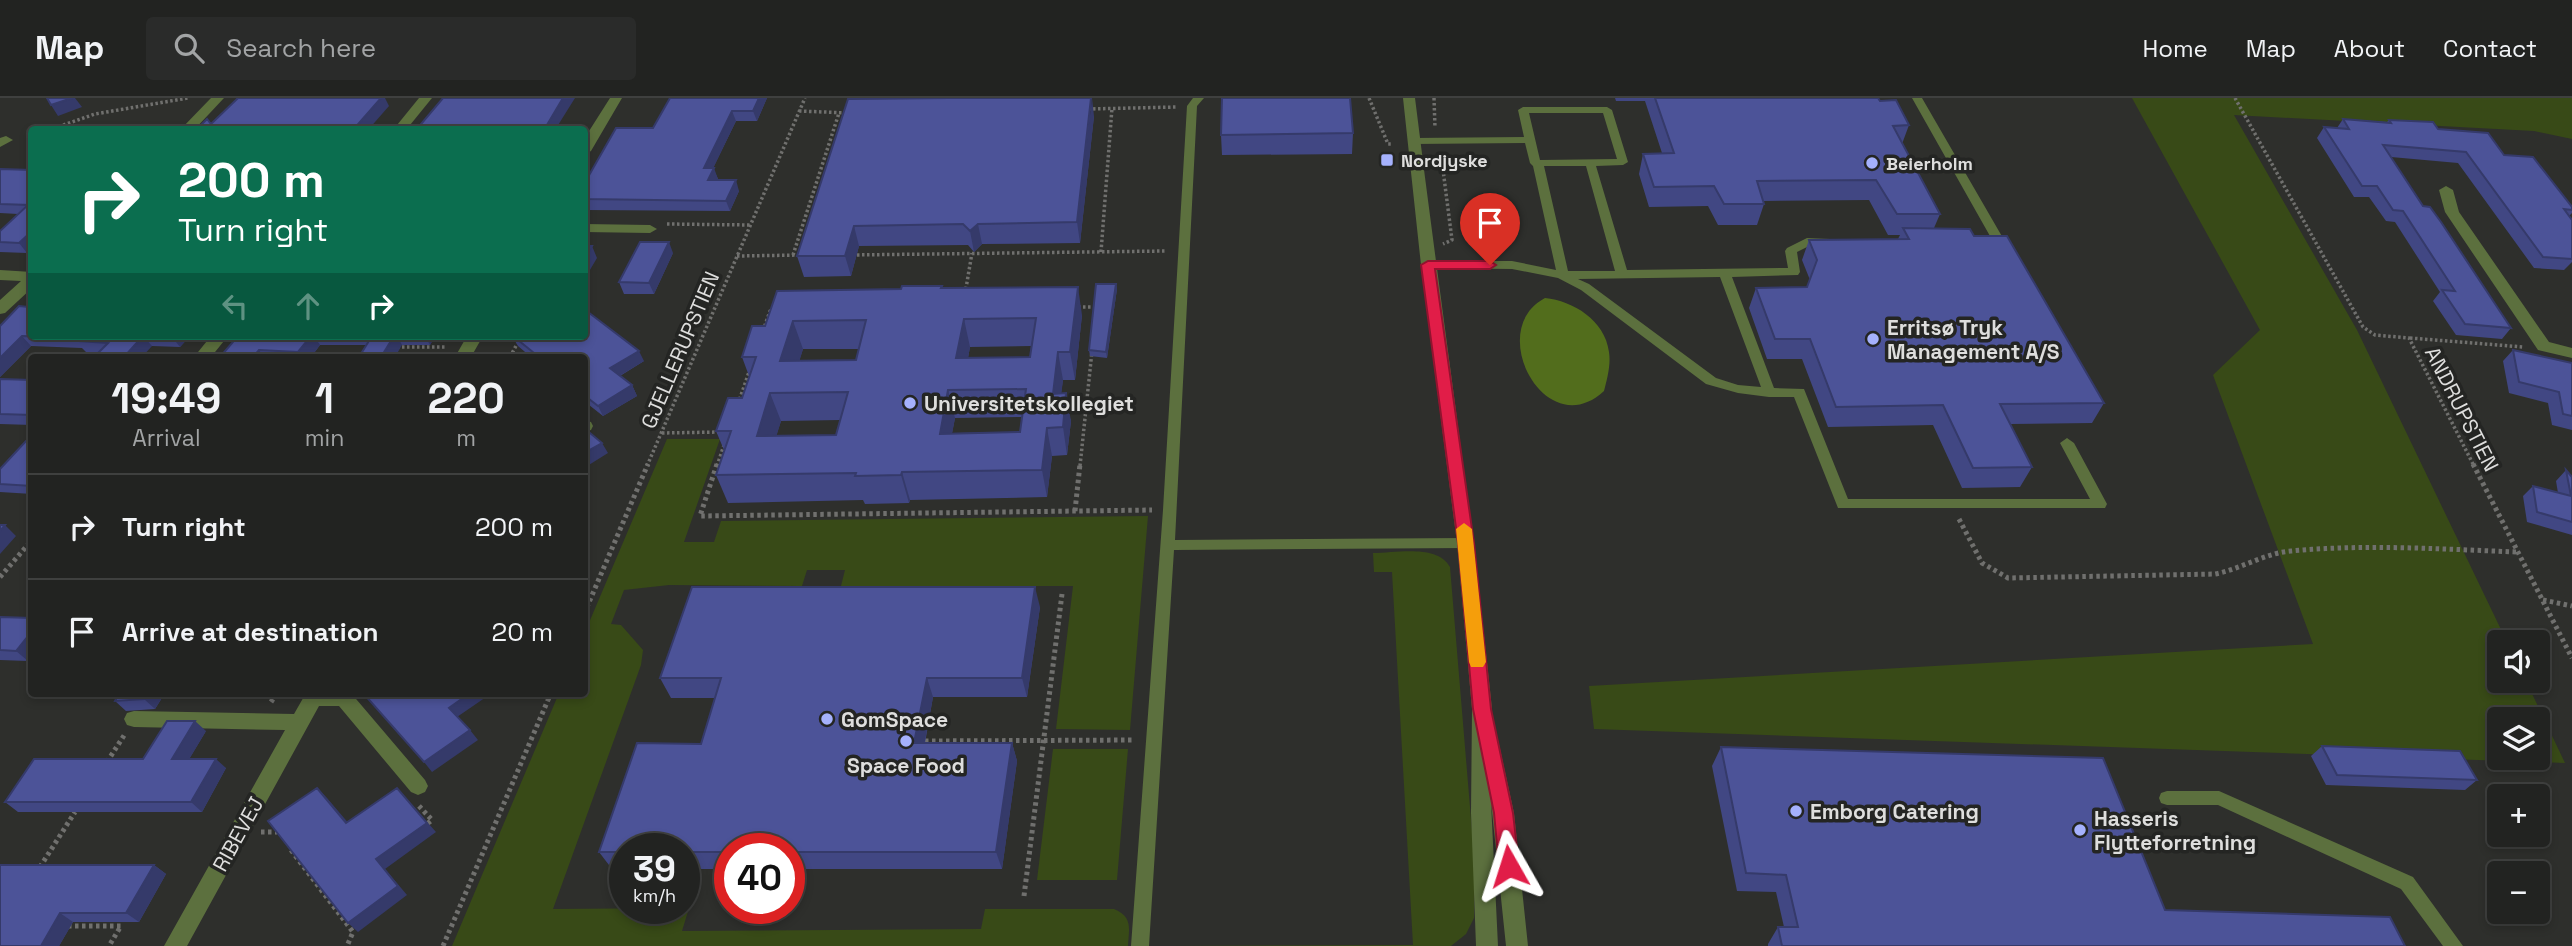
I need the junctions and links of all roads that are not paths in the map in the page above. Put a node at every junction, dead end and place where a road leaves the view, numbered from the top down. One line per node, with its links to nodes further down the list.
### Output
1 (218, 98): 11 (street)
2 (426, 98): 12 (street)
3 (616, 98): 15 (street)
4 (1409, 98): 14 (street)
5 (1521, 98): 9 (lane)
6 (1571, 98): 10 (lane)
7 (1917, 98): 22 (lane)
8 (1195, 102): 39 (lane)
9 (1523, 110): 10 (lane); 13 (lane)
10 (1574, 110): 16 (lane)
11 (190, 126)
12 (402, 126)
13 (1530, 140): 14 (lane); 17 (lane)
14 (1413, 141): 24 (street)
15 (588, 144)
16 (1590, 162): 17 (lane); 26 (lane)
17 (1538, 163): 29 (lane)
18 (2446, 190): 34 (street)
19 (588, 228): 20 (street)
20 (650, 229)
21 (1985, 240): 22 (lane)
22 (1999, 240): 25 (lane)
23 (1834, 242): 27 (lane)
24 (1427, 258): 29 (lane); 38 (street)
25 (2009, 259)
26 (1622, 273): 27 (lane); 29 (lane)
27 (1725, 273): 36 (lane)
28 (0, 275): 30 (street)
29 (1561, 275): 36 (lane)
30 (28, 278)
31 (28, 282): 32 (street)
32 (0, 309)
33 (217, 340): 35 (street)
34 (2572, 353)
35 (205, 354)
36 (1769, 393): 37 (lane)
37 (2067, 443)
38 (1466, 543): 39 (lane); 42 (street)
39 (1168, 545): 48 (lane)
40 (314, 697): 44 (street, RIBEVEJ)
41 (334, 697): 45 (street, RIBEVEJ)
42 (1482, 709): 49 (street); 50 (street)
43 (134, 719): 44 (street)
44 (300, 722): 47 (street, RIBEVEJ)
45 (417, 794)
46 (2167, 798): 51 (lane)
47 (175, 946)
48 (1140, 946)
49 (1487, 946)
50 (1517, 946)
51 (2454, 946)

